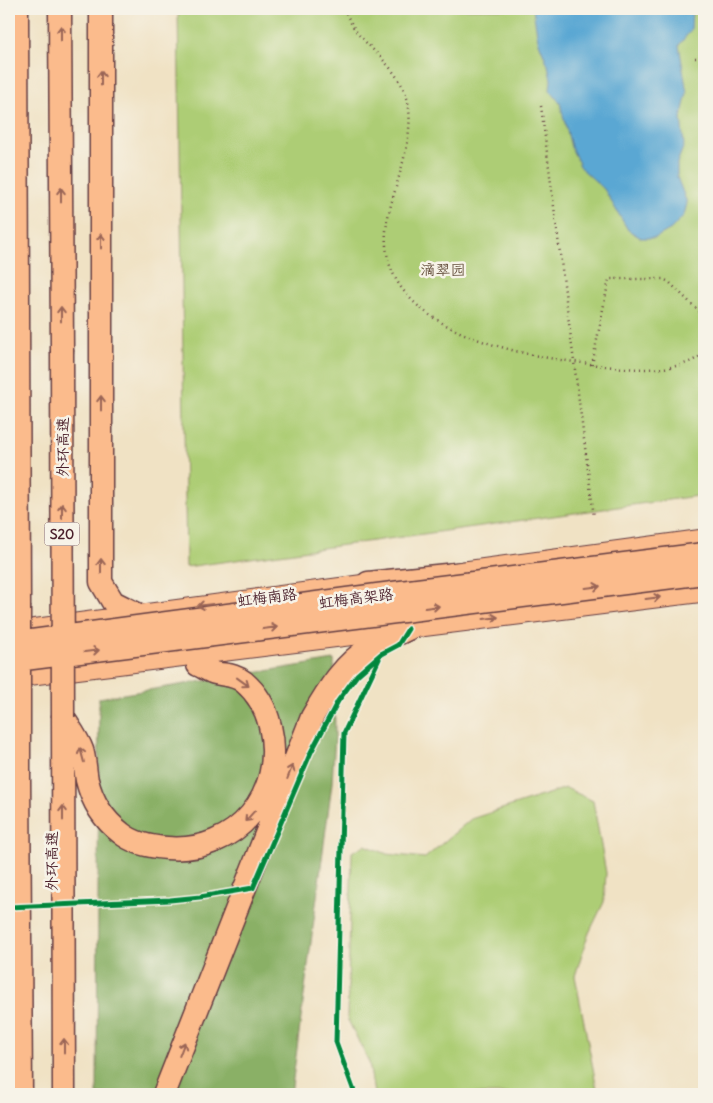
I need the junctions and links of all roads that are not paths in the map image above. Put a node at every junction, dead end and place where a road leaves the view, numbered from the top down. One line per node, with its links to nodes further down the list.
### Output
1 (17, 9): 20 (highway, 外环高速, bridge)
2 (60, 9): 19 (highway, 外环高速 / S20, one-way to 2, bridge)
3 (101, 9): 10 (highway, one-way to 3)
4 (704, 539): 8 (main road, 虹梅南路)
5 (704, 546): 8 (highway)
6 (704, 554): 14 (highway, 虹梅高架路, bridge)
7 (704, 573): 15 (highway, 虹梅高架路, one-way to 7, bridge)
8 (368, 583): 10 (main road, 虹梅南路, one-way to 10)
9 (704, 592): 11 (main road, one-way to 9)
10 (137, 614): 12 (main road, 虹梅南路)
11 (408, 629): 13 (main road); 23 (highway, one-way to 11)
12 (9, 632)
13 (366, 634): 16 (main road); 17 (main road)
14 (9, 644)
15 (9, 661)
16 (198, 665): 18 (main road); 19 (highway, one-way to 19)
17 (9, 678)
18 (9, 691)
19 (63, 717): 22 (highway, 外环高速 / S20, one-way to 19)
20 (14, 784): 21 (highway, 外环高速)
21 (20, 1094)
22 (64, 1094)
23 (164, 1094)

